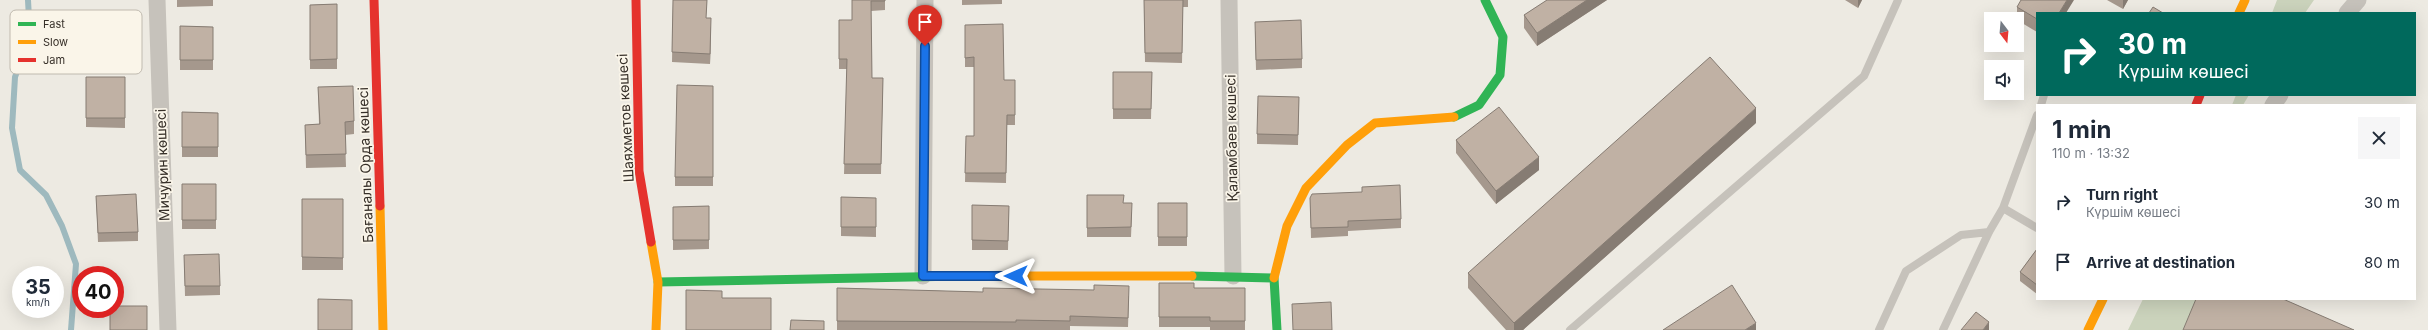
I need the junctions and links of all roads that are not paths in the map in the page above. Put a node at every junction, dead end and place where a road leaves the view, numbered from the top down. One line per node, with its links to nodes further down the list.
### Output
1 (157, 0): 21 (street, Мичурин көшесі)
2 (374, 0): 22 (street, Бағаналы Орда көшесі)
3 (636, 0): 19 (street, Шаяхметов көшесі)
4 (925, 0): 16 (street)
5 (1229, 0): 17 (street, Қаламбаев көшесі)
6 (1485, 0): 18 (street)
7 (1898, 0): 25 (lane)
8 (2245, 0): 10 (street)
9 (2358, 0): 11 (street)
10 (2239, 12)
11 (2348, 12)
12 (2036, 118): 13 (lane)
13 (2003, 208): 14 (lane); 15 (lane)
14 (2036, 227)
15 (1989, 232): 26 (lane); 27 (lane)
16 (923, 276): 17 (street); 19 (street)
17 (1233, 276): 18 (street)
18 (1274, 278): 24 (street)
19 (658, 282): 23 (street, Шаяхметов көшесі)
20 (2103, 300): 28 (street)
21 (168, 330)
22 (383, 330)
23 (656, 330)
24 (1277, 330)
25 (1570, 330)
26 (1879, 330)
27 (1943, 330)
28 (2088, 330)

